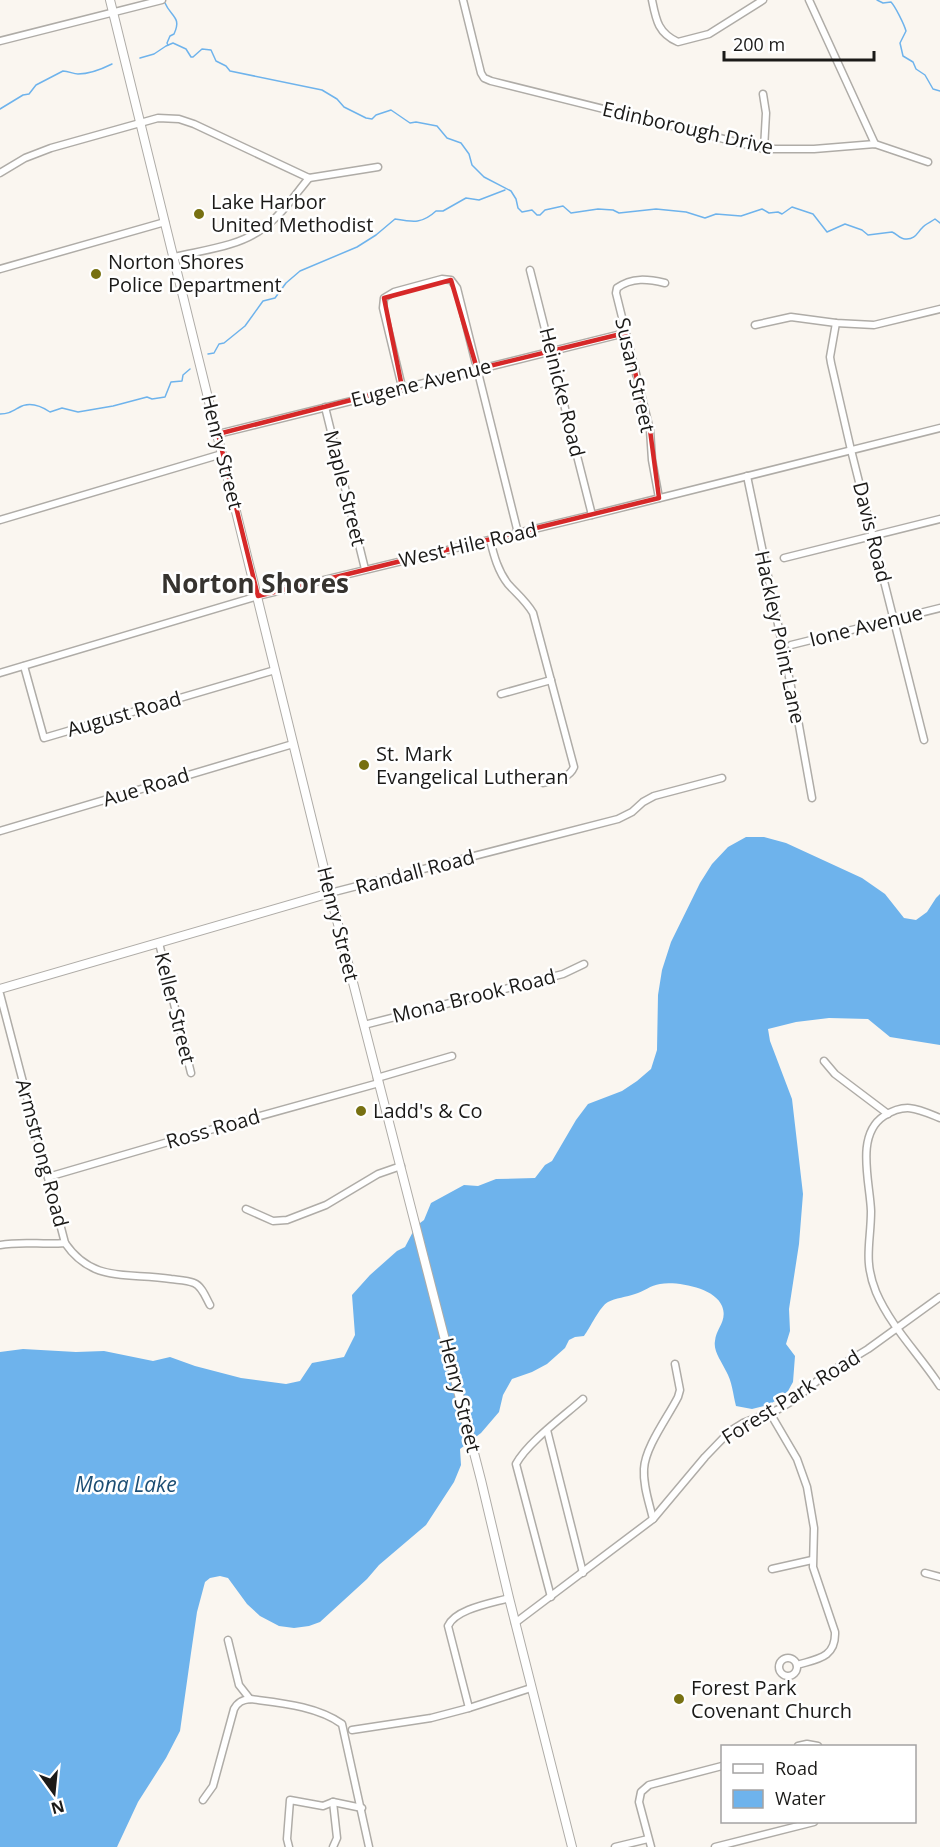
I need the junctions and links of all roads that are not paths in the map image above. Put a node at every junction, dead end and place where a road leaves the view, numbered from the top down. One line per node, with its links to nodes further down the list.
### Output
1 (111, 0): 7 (street, Henry Street)
2 (162, 0): 7 (street)
3 (463, 0): 12 (street, Edinborough Drive)
4 (652, 0): 5 (street)
5 (763, 0)
6 (809, 0): 11 (street)
7 (113, 12): 8 (street); 10 (street, Henry Street)
8 (0, 41)
9 (764, 94): 12 (street)
10 (141, 123): 15 (street); 16 (street); 17 (street, Henry Street)
11 (875, 144): 12 (street, Edinborough Drive); 13 (street, Edinborough Drive)
12 (764, 150)
13 (928, 162)
14 (378, 167): 16 (street)
15 (0, 173)
16 (309, 178): 18 (street)
17 (165, 222): 18 (street, Henry Street); 19 (street)
18 (174, 257): 31 (street, Henry Street)
19 (0, 269)
20 (530, 270): 26 (street, Heinicke Road)
21 (665, 284): 25 (street, Susan Street)
22 (940, 309): 23 (street)
23 (836, 323): 24 (street); 32 (street, Davis Road)
24 (755, 325)
25 (625, 333): 26 (street, Eugene Avenue); 35 (street, Susan Street)
26 (551, 351): 27 (street, Eugene Avenue); 36 (street, Heinicke Road)
27 (477, 369): 28 (street, Eugene Avenue); 28 (street); 39 (street)
28 (402, 387): 29 (street, Eugene Avenue)
29 (325, 407): 31 (street, Eugene Avenue); 43 (street, Maple Street)
30 (940, 428): 32 (street, West Hile Road)
31 (218, 434): 33 (street, Henry Street)
32 (851, 450): 34 (street, West Hile Road); 40 (street, Davis Road)
33 (222, 454): 38 (street); 44 (street, Henry Street)
34 (747, 476): 35 (street, West Hile Road); 57 (street, Hackley Point Lane)
35 (659, 498): 36 (street, West Hile Road)
36 (592, 515): 39 (street, West Hile Road)
37 (940, 519): 40 (street)
38 (0, 520)
39 (518, 533): 41 (street, West Hile Road)
40 (873, 535): 42 (street); 46 (street, Davis Road)
41 (490, 540): 43 (street, West Hile Road); 51 (street)
42 (784, 558)
43 (365, 569): 44 (street, West Hile Road)
44 (258, 596): 48 (street, West Hile Road); 49 (street, Henry Street)
45 (940, 608): 46 (street, Ione Avenue)
46 (894, 619): 47 (street, Ione Avenue); 53 (street, Davis Road)
47 (791, 645)
48 (24, 666): 49 (street, August Road); 50 (street, West Hile Road)
49 (275, 670): 54 (street, Henry Street)
50 (0, 673)
51 (551, 680): 52 (street); 56 (street)
52 (501, 694)
53 (924, 740)
54 (293, 744): 58 (street, Aue Road); 59 (street, Henry Street)
55 (722, 778): 59 (street, Randall Road)
56 (543, 783)
57 (812, 798)
58 (0, 831)
59 (330, 893): 60 (street, Randall Road); 64 (street, Henry Street)
60 (159, 943): 62 (street, Randall Road); 67 (street, Keller Street)
61 (584, 964): 64 (street, Mona Brook Road)
62 (0, 989)
63 (0, 994): 72 (street, Armstrong Road)
64 (363, 1025): 68 (street, Henry Street)
65 (452, 1056): 68 (street, Ross Road)
66 (824, 1061): 69 (street)
67 (191, 1073)
68 (378, 1080): 71 (street, Henry Street); 72 (street, Ross Road)
69 (888, 1114): 70 (street); 78 (street)
70 (940, 1118)
71 (401, 1166): 73 (street); 91 (street, Henry Street)
72 (48, 1177): 74 (street, Armstrong Road)
73 (246, 1209)
74 (65, 1243): 75 (street); 77 (street)
75 (0, 1245)
76 (940, 1297): 78 (street, Forest Park Road)
77 (210, 1305)
78 (897, 1329): 80 (street); 82 (street, Forest Park Road)
79 (675, 1364): 84 (street)
80 (940, 1386)
81 (583, 1399): 83 (street)
82 (770, 1413): 84 (street, Forest Park Road); 85 (street)
83 (547, 1430): 87 (street); 90 (street)
84 (653, 1519): 87 (street, Forest Park Road)
85 (812, 1560): 86 (street); 94 (street)
86 (772, 1569)
87 (583, 1573): 90 (street, Forest Park Road)
88 (925, 1573): 89 (street)
89 (940, 1577)
90 (551, 1597): 92 (street, Forest Park Road)
91 (509, 1598): 92 (street, Henry Street); 97 (street)
92 (515, 1623): 95 (street, Henry Street)
93 (228, 1640): 96 (street)
94 (796, 1665)
95 (531, 1688): 97 (street); 108 (street, Henry Street)
96 (246, 1700): 100 (street); 102 (street)
97 (469, 1708): 98 (street)
98 (352, 1730)
99 (721, 1767): 104 (street)
100 (203, 1800)
101 (333, 1802): 102 (street); 105 (street); 106 (street)
102 (362, 1808): 107 (street)
103 (806, 1823): 111 (street)
104 (648, 1839): 109 (street); 110 (street)
105 (289, 1847)
106 (333, 1847)
107 (369, 1847)
108 (572, 1847)
109 (615, 1847)
110 (651, 1847)
111 (715, 1847)

